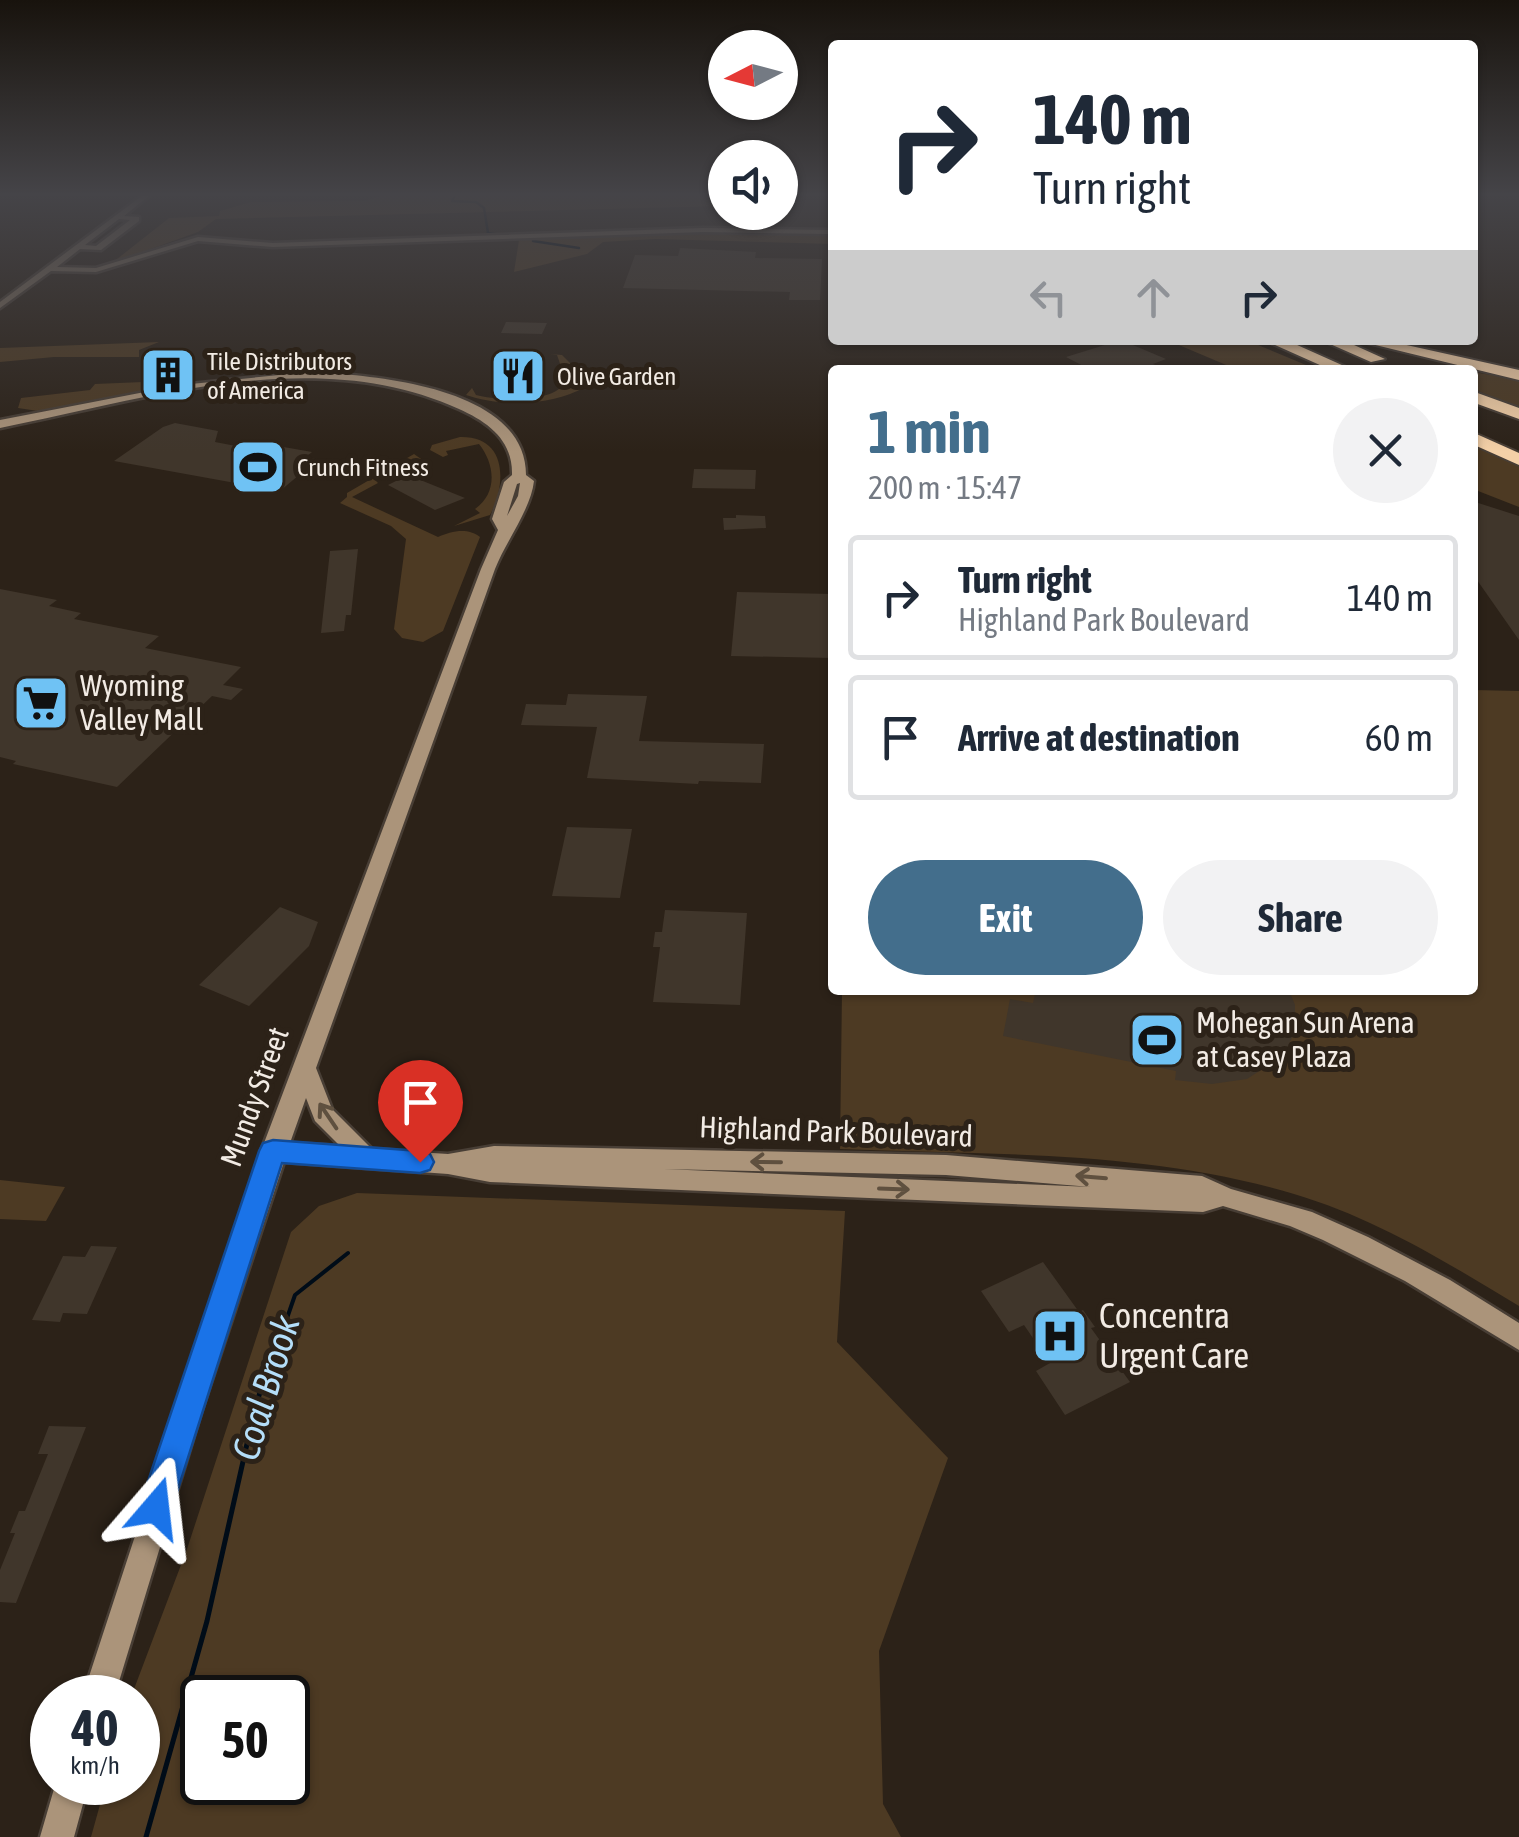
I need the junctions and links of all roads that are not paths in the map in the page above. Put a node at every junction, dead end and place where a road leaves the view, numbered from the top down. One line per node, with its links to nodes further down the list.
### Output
1 (34, 281): 2 (street)
2 (0, 306)
3 (1284, 345): 6 (highway)
4 (1342, 345): 7 (highway)
5 (1385, 345): 10 (highway)
6 (1301, 352): 8 (highway); 9 (highway)
7 (1391, 364)
8 (1327, 365)
9 (1333, 365)
10 (1474, 365)
11 (1478, 366): 12 (highway)
12 (1519, 375)
13 (1478, 398): 14 (highway)
14 (1519, 414)
15 (1478, 424): 18 (highway)
16 (0, 427): 20 (main road, Mundy Street)
17 (1478, 440): 19 (highway)
18 (1519, 440)
19 (1519, 460)
20 (304, 1065): 21 (main road, Mundy Street); 22 (main road, one-way to 20)
21 (273, 1151): 22 (main road, Highland Park Boulevard); 24 (main road, Mundy Street)
22 (366, 1158): 23 (main road, Highland Park Boulevard)
23 (1519, 1338)
24 (105, 1675)
25 (66, 1805): 26 (main road)
26 (56, 1837)

